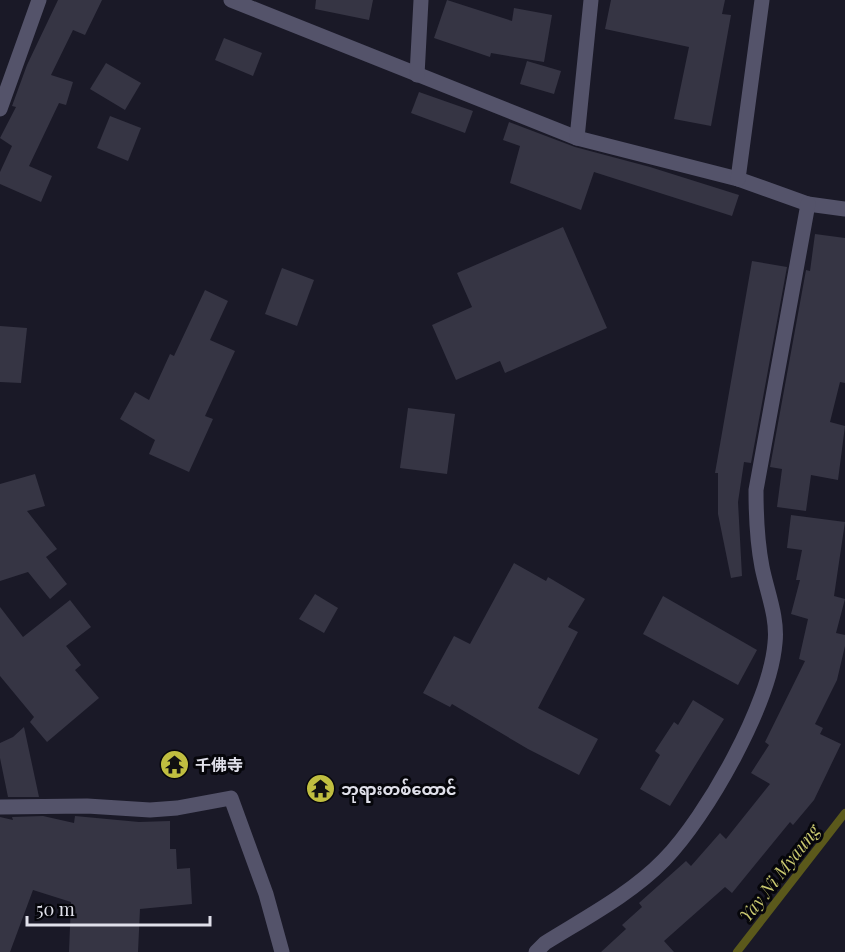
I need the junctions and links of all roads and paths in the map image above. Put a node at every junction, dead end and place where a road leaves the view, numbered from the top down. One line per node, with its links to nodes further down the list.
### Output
1 (39, 0): 7 (street)
2 (231, 0): 6 (street)
3 (421, 0): 6 (street)
4 (591, 0): 8 (street)
5 (762, 0): 9 (street)
6 (417, 75): 8 (street)
7 (0, 109)
8 (577, 138): 9 (street)
9 (738, 179): 10 (street)
10 (808, 204): 11 (street); 14 (street)
11 (845, 209)
12 (0, 807): 13 (street)
13 (282, 952)
14 (536, 952)

